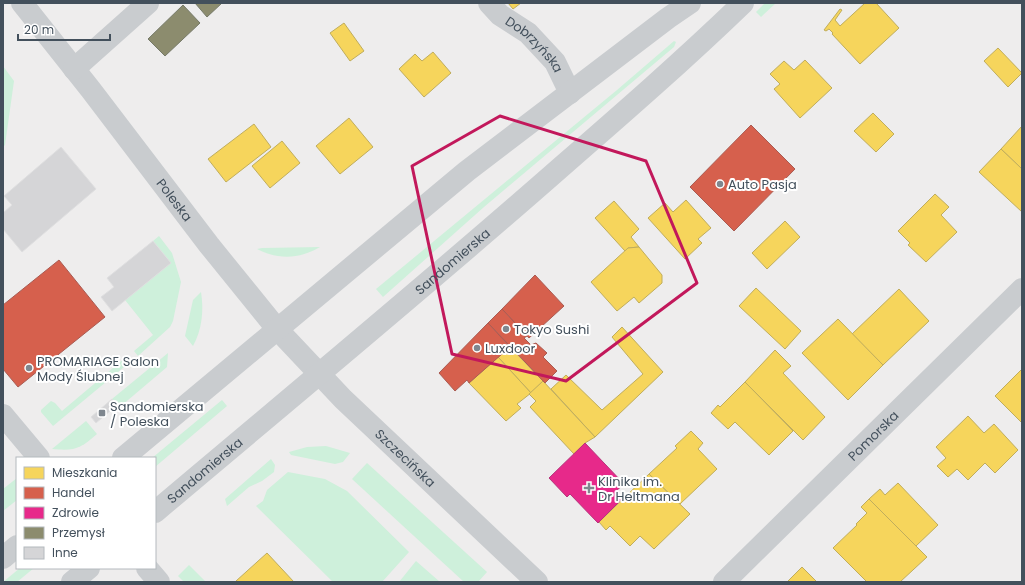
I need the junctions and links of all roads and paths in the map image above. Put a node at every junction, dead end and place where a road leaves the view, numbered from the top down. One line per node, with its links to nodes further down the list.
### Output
1 (22, 3): 6 (street, Poleska)
2 (148, 3): 6 (street)
3 (489, 3): 7 (street, Dobrzyńska)
4 (690, 3): 7 (street)
5 (743, 3): 10 (street, Sandomierska)
6 (74, 69): 9 (street, Poleska)
7 (570, 93): 9 (street)
8 (1022, 289): 22 (street, Pomorska)
9 (277, 329): 10 (street, Szczecińska); 13 (street)
10 (320, 374): 14 (street, Sandomierska); 21 (street, Szczecińska)
11 (3, 415): 12 (street)
12 (39, 457)
13 (124, 457)
14 (156, 511)
15 (16, 547): 16 (street)
16 (3, 558)
17 (88, 569): 19 (street)
18 (148, 569): 20 (street)
19 (72, 582)
20 (159, 582)
21 (537, 582)
22 (724, 582)

